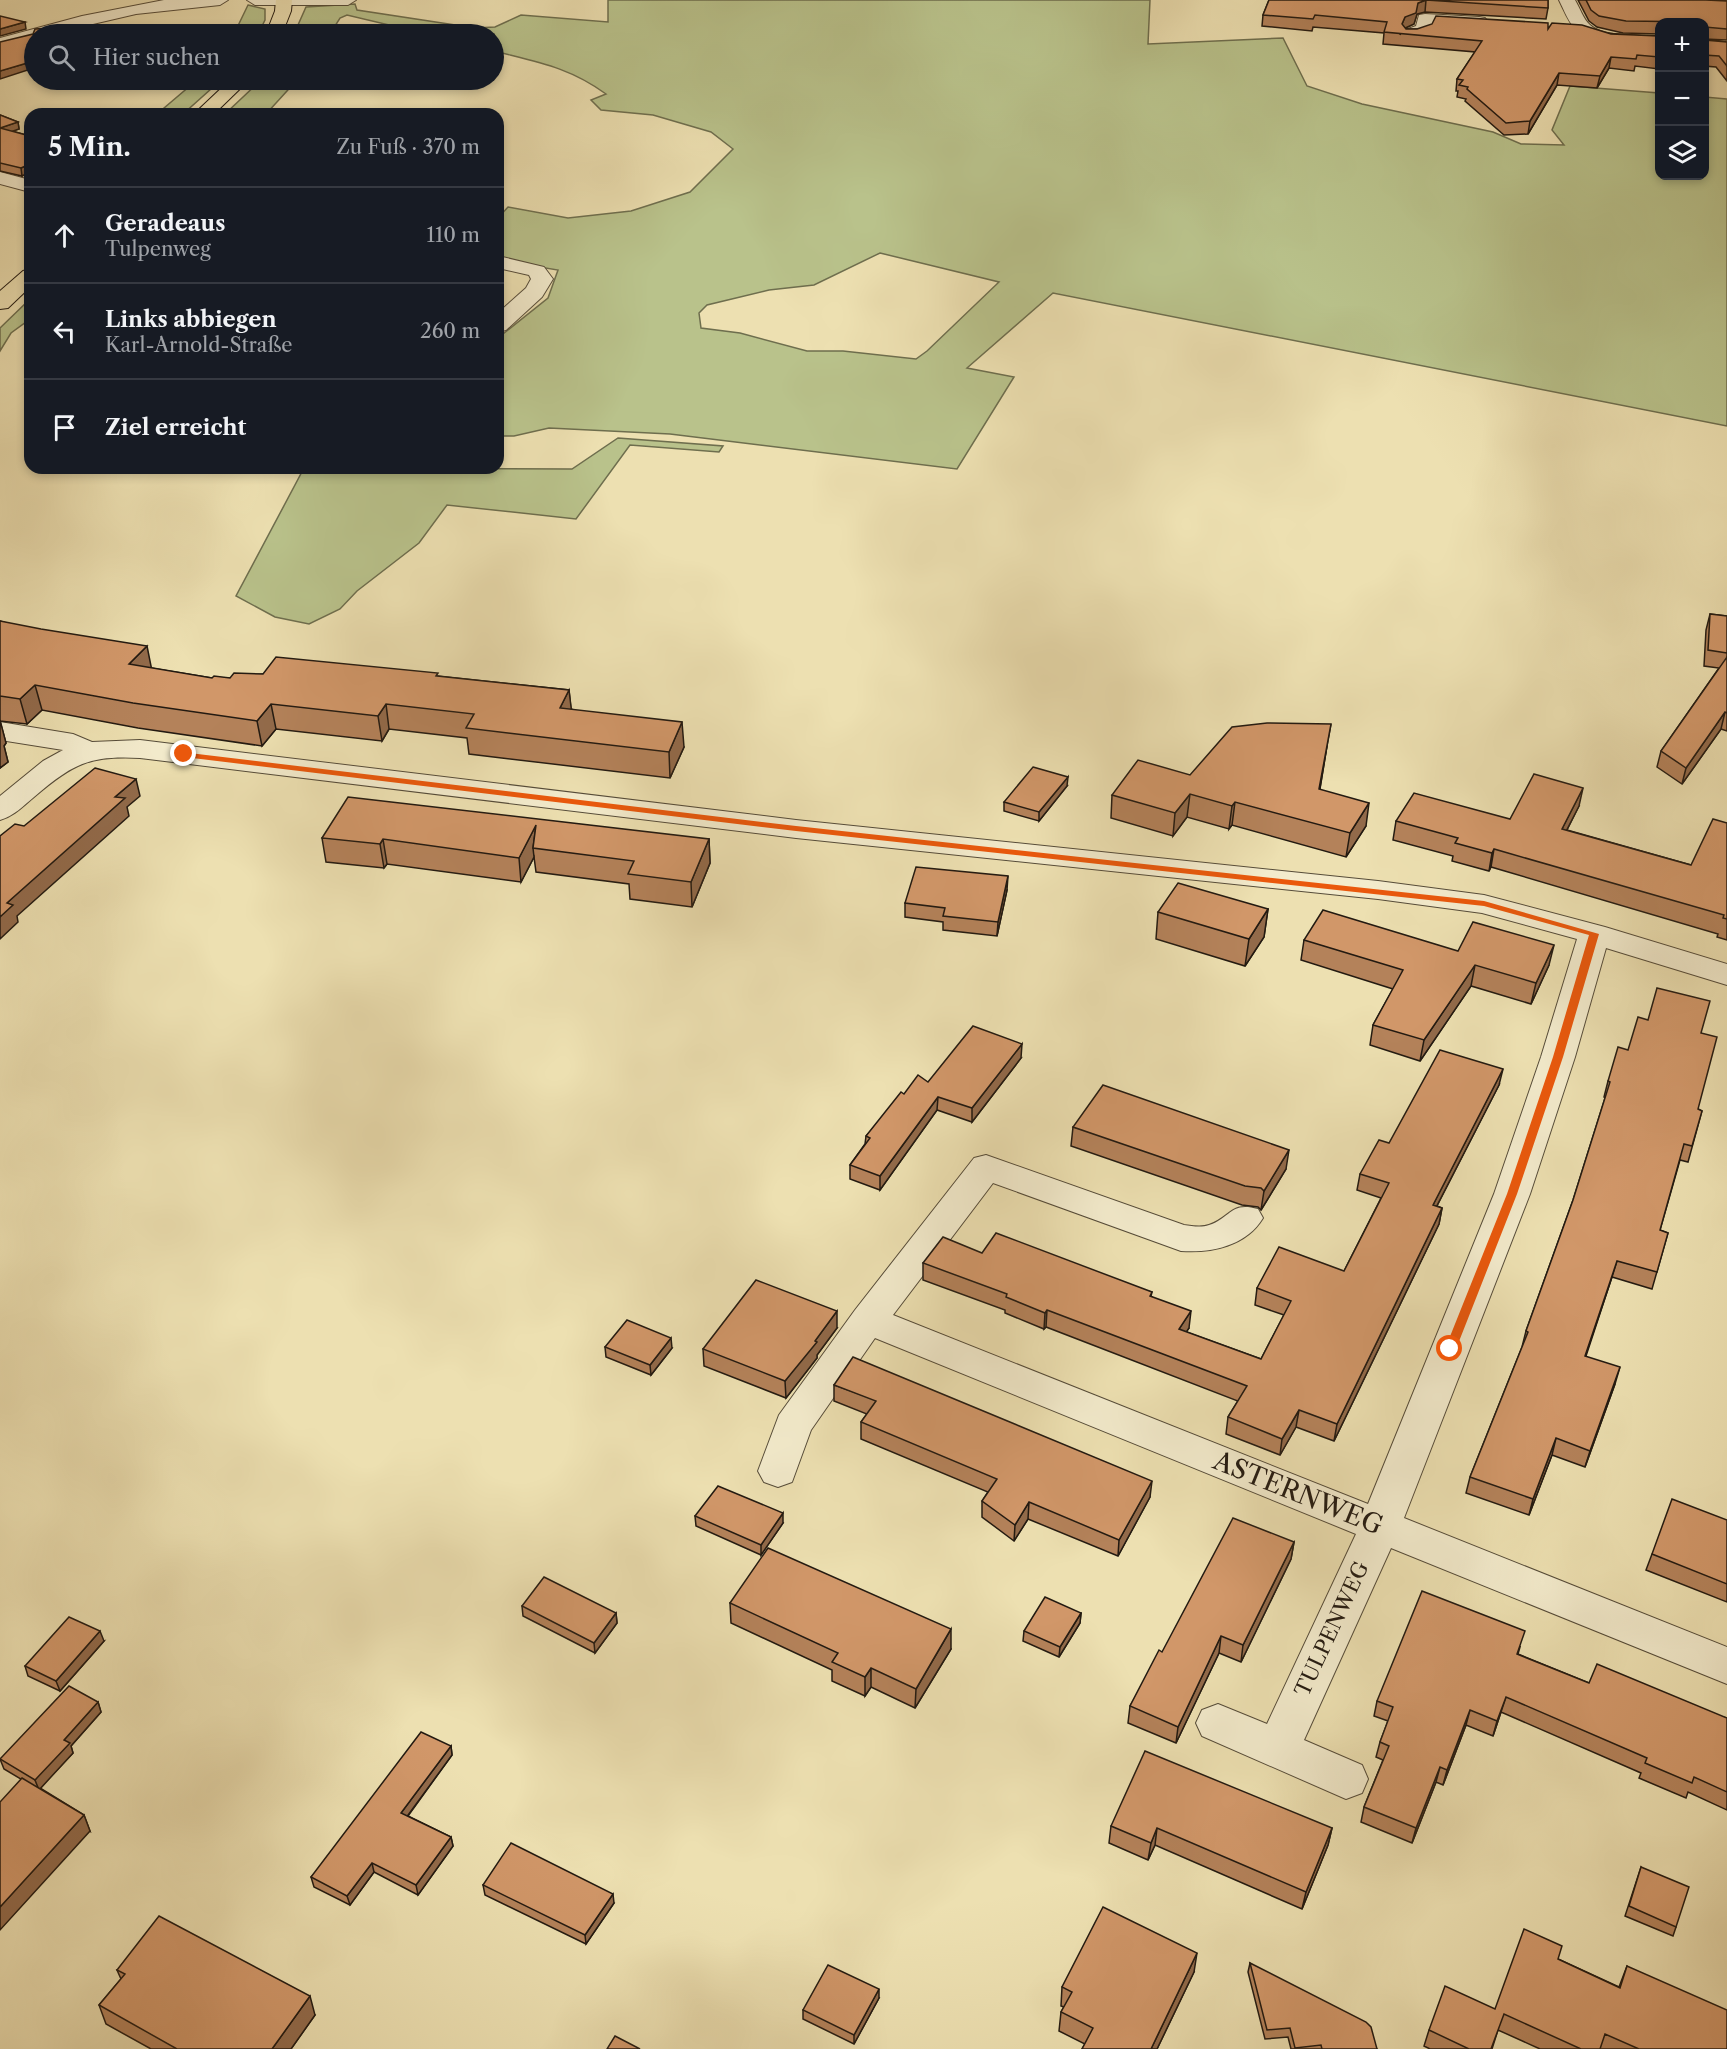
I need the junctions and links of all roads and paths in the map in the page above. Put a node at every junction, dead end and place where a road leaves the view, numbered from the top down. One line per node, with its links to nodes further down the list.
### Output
1 (220, 0): 7 (street)
2 (255, 0): 5 (street)
3 (348, 0): 5 (street)
4 (1567, 0): 10 (street)
5 (284, 1): 8 (main road)
6 (1492, 23): 11 (street)
7 (66, 24)
8 (277, 24)
9 (1561, 27): 10 (street)
10 (1584, 28): 13 (street)
11 (1411, 34)
12 (24, 36): 14 (street)
13 (1655, 42)
14 (0, 43)
15 (229, 90): 16 (main road)
16 (210, 108)
17 (0, 178): 18 (street)
18 (24, 184)
19 (504, 263): 22 (street)
20 (24, 281): 21 (main road)
21 (0, 303)
22 (504, 320)
23 (0, 732): 24 (street)
24 (87, 751): 25 (street); 26 (street)
25 (0, 811)
26 (1594, 934): 27 (street); 31 (street, TULPENWEG)
27 (1727, 975)
28 (1245, 1218): 29 (street)
29 (868, 1320): 30 (street); 31 (street, ASTERNWEG)
30 (778, 1471)
31 (1380, 1526): 32 (street, ASTERNWEG); 34 (street, TULPENWEG)
32 (1727, 1666)
33 (1218, 1723): 34 (street)
34 (1278, 1749): 35 (street)
35 (1346, 1779)

